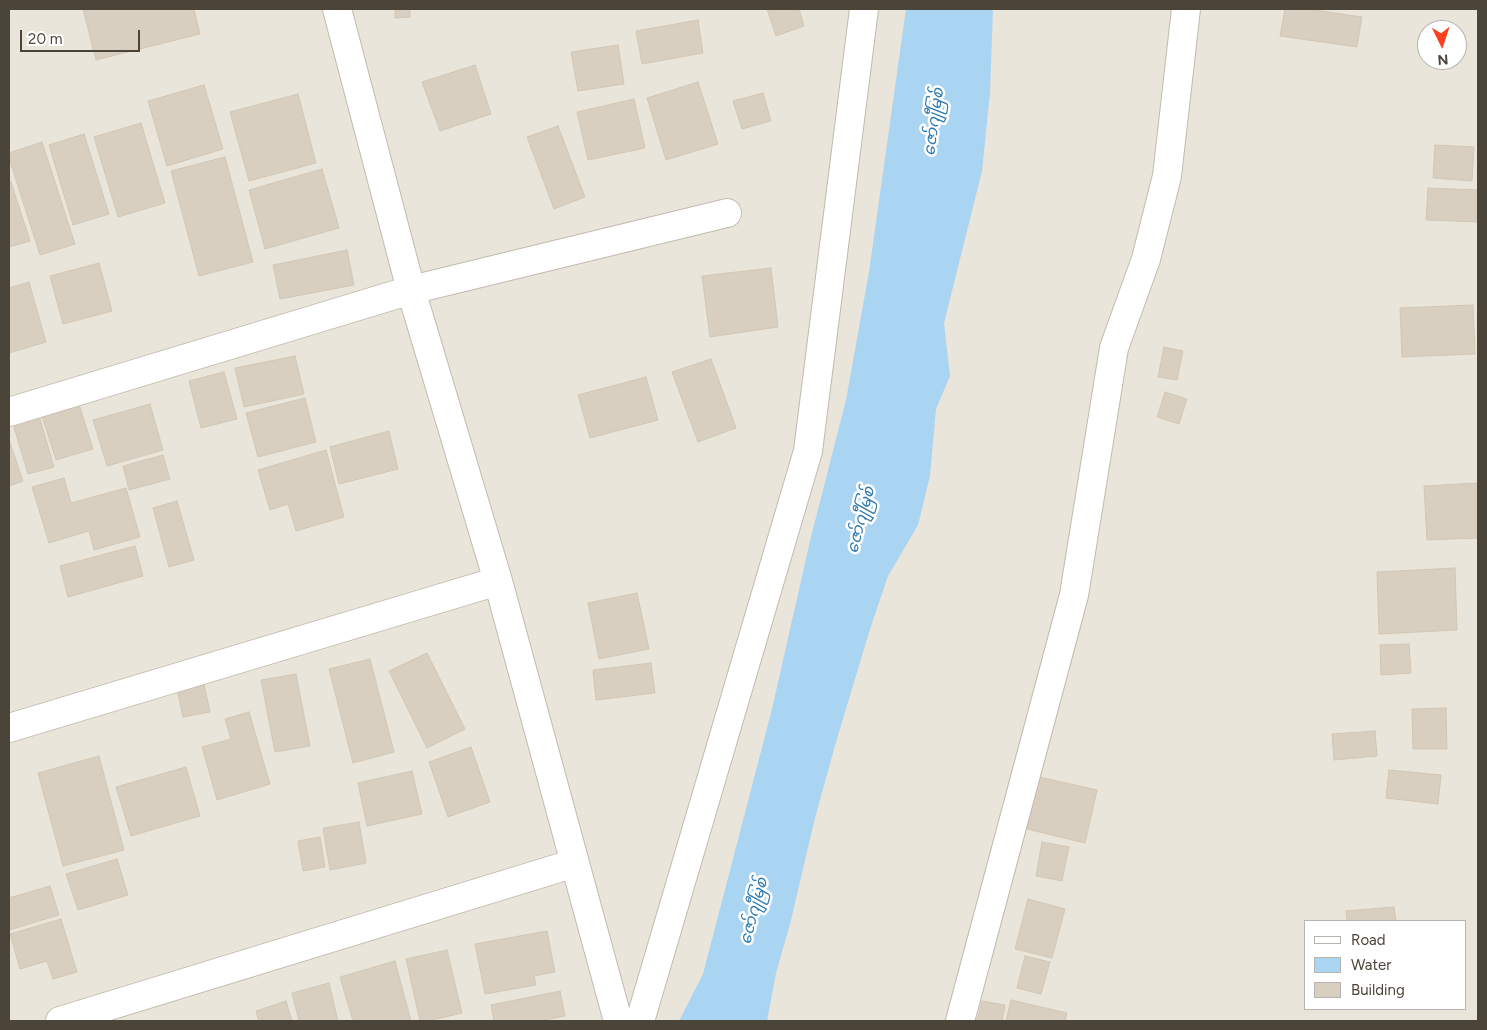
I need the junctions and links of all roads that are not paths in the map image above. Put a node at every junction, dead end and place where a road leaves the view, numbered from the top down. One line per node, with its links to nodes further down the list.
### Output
1 (337, 9): 5 (street)
2 (864, 9): 12 (street)
3 (1186, 9): 13 (street)
4 (727, 213): 5 (street)
5 (411, 290): 6 (street); 7 (street)
6 (9, 412)
7 (498, 581): 8 (street); 9 (street)
8 (9, 728)
9 (575, 863): 10 (street); 11 (street)
10 (60, 1021)
11 (618, 1021)
12 (640, 1021)
13 (960, 1021)

